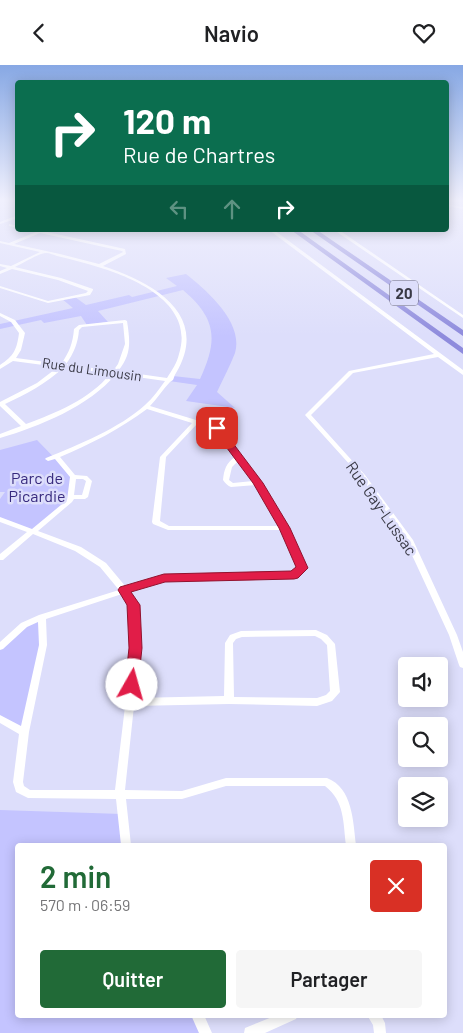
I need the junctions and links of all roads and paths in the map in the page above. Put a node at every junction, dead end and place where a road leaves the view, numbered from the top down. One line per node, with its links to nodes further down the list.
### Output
1 (19, 246): 7 (street)
2 (106, 246): 9 (street)
3 (292, 246): 17 (street)
4 (316, 246): 16 (highway, 20)
5 (336, 246): 15 (highway, 20)
6 (360, 246): 14 (street)
7 (43, 252): 9 (street); 10 (street)
8 (0, 265): 10 (street)
9 (99, 266): 23 (street)
10 (11, 268): 11 (street); 12 (street)
11 (0, 273)
12 (0, 287)
13 (0, 315): 18 (street)
14 (463, 317)
15 (463, 334)
16 (463, 352)
17 (439, 355): 22 (street); 42 (street, Rue Gay-Lussac)
18 (13, 359): 19 (street, Rue du Limousin); 20 (street)
19 (64, 365): 21 (street, Rue du Limousin); 21 (street); 24 (street)
20 (0, 367)
21 (117, 372): 23 (street, Rue du Limousin); 27 (street)
22 (463, 373)
23 (170, 380): 25 (street)
24 (0, 404): 27 (street)
25 (146, 407): 26 (street); 29 (street)
26 (196, 422): 30 (street); 36 (street)
27 (26, 427): 28 (street)
28 (0, 435)
29 (56, 456): 31 (street); 32 (street)
30 (239, 458): 33 (street); 33 (street)
31 (48, 459)
32 (73, 477): 34 (street); 34 (street)
33 (258, 483): 36 (street)
34 (70, 497): 37 (street)
35 (0, 519): 37 (street)
36 (285, 528): 39 (street)
37 (35, 531): 38 (street); 39 (street)
38 (0, 558)
39 (124, 590): 40 (street); 44 (street)
40 (42, 617): 41 (street); 46 (street)
41 (0, 647)
42 (463, 665)
43 (229, 700): 43 (street); 44 (street)
44 (130, 703): 47 (street)
45 (0, 719): 46 (street)
46 (24, 732): 47 (street)
47 (120, 794): 48 (street); 49 (street)
48 (126, 843)
49 (351, 843)
50 (198, 1018): 53 (street)
51 (285, 1018): 54 (street)
52 (375, 1018): 55 (street)
53 (206, 1033)
54 (250, 1033)
55 (380, 1033)

